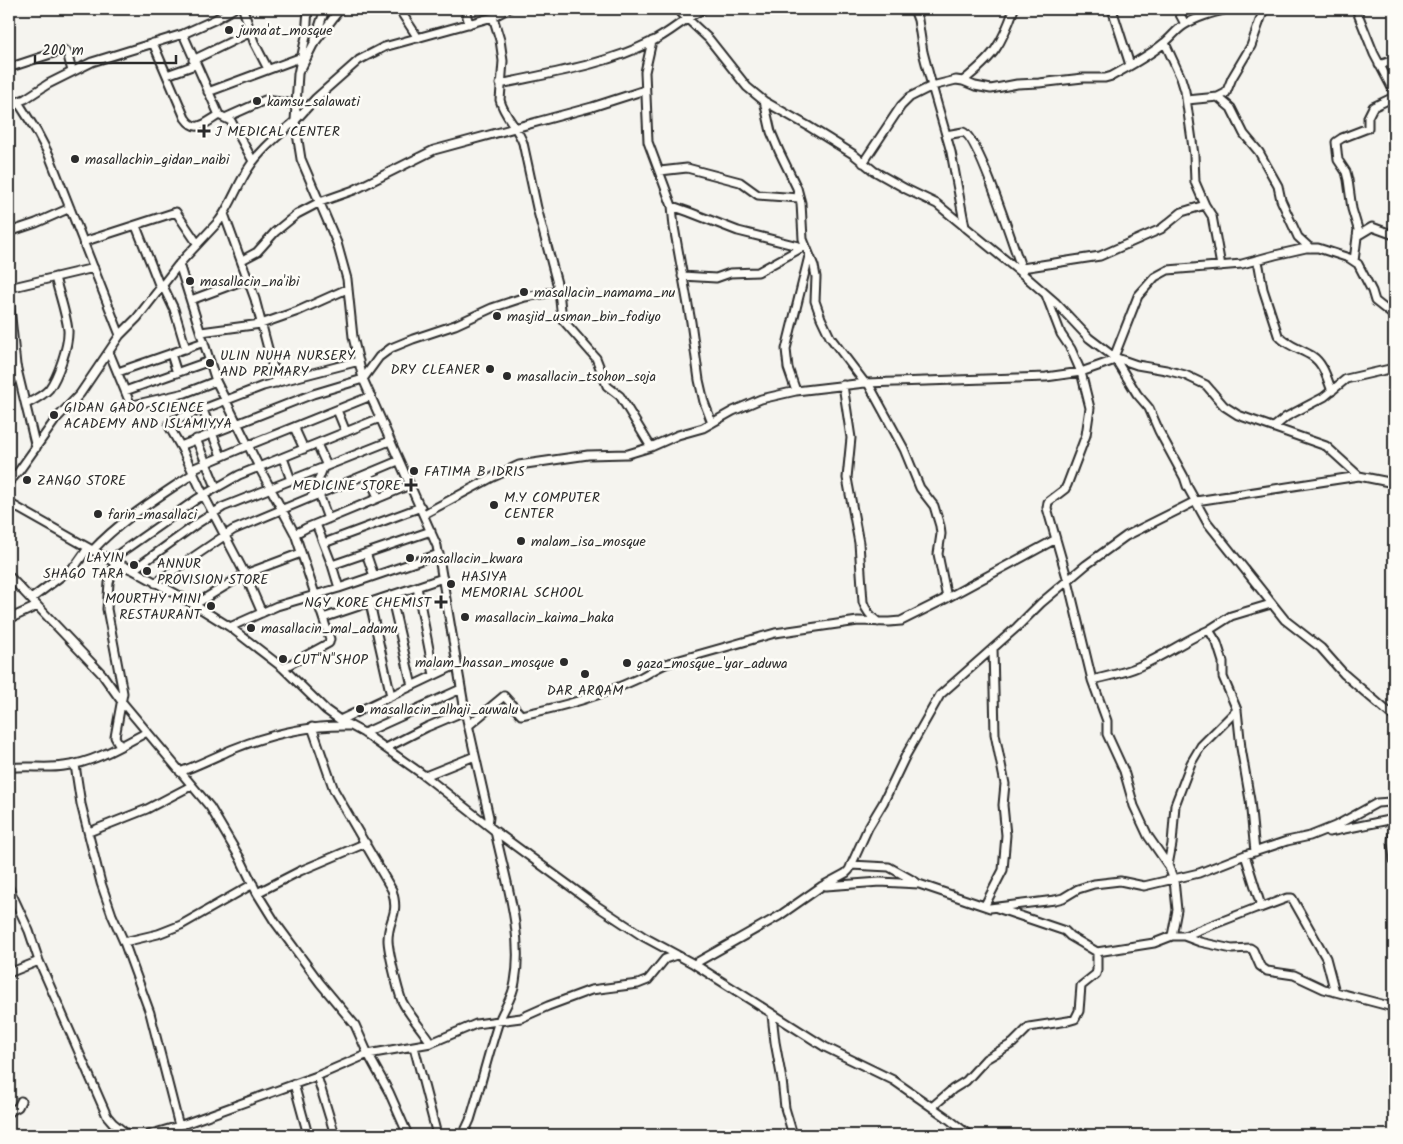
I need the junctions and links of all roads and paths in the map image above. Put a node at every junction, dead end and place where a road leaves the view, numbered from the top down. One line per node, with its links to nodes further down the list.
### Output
1 (233, 9): 25 (street)
2 (243, 9): 24 (street)
3 (308, 9): 31 (street)
4 (324, 9): 30 (street)
5 (340, 9): 30 (street)
6 (399, 9): 26 (street)
7 (465, 9): 22 (street)
8 (508, 9): 19 (street)
9 (677, 9): 20 (street)
10 (703, 9): 20 (street)
11 (914, 9): 43 (street)
12 (1014, 9): 41 (street)
13 (1112, 9): 35 (street)
14 (1177, 9): 23 (street)
15 (1201, 9): 21 (street)
16 (1227, 9): 21 (street)
17 (1264, 9): 47 (street)
18 (1356, 9): 34 (street)
19 (495, 14): 22 (street); 42 (street)
20 (686, 18): 27 (street); 50 (street)
21 (1198, 18): 23 (street)
22 (469, 24): 26 (street)
23 (1185, 24): 29 (street)
24 (251, 32): 33 (street); 37 (street)
25 (183, 34): 28 (street); 33 (street)
26 (418, 38): 55 (street)
27 (652, 41): 42 (street); 44 (street)
28 (153, 43): 38 (street); 40 (street)
29 (1165, 43): 35 (street); 49 (street)
30 (313, 45): 39 (street)
31 (302, 56): 37 (street); 39 (street)
32 (1394, 60): 34 (street)
33 (195, 62): 40 (street); 45 (street)
34 (1379, 64): 46 (street)
35 (1130, 65): 41 (street)
36 (14, 66): 38 (street)
37 (268, 70): 45 (street)
38 (72, 71): 51 (street)
39 (298, 74): 52 (street)
40 (167, 75): 54 (street)
41 (963, 81): 43 (street)
42 (500, 84): 56 (street)
43 (932, 86): 57 (street); 59 (street)
44 (645, 90): 56 (street); 60 (street)
45 (208, 92): 54 (street)
46 (1394, 92)
47 (1218, 97): 49 (street); 74 (street)
48 (1394, 97): 71 (street)
49 (1187, 100): 63 (street)
50 (764, 101): 59 (street); 61 (street)
51 (18, 102): 53 (street); 65 (street)
52 (296, 104): 54 (street); 55 (street)
53 (9, 105)
54 (222, 117): 58 (street)
55 (295, 121): 58 (street); 62 (street)
56 (515, 128): 62 (street); 90 (street)
57 (946, 135): 68 (street); 82 (street)
58 (253, 162): 66 (street)
59 (863, 163): 68 (street)
60 (660, 171): 61 (street); 64 (street)
61 (800, 198): 75 (street)
62 (320, 202): 76 (street); 89 (street)
63 (1205, 205): 80 (street); 82 (street)
64 (672, 206): 75 (street); 83 (street)
65 (70, 208): 69 (street); 72 (street)
66 (224, 214): 73 (street); 76 (street)
67 (136, 226): 72 (street); 73 (street); 87 (street)
68 (965, 227): 84 (street)
69 (9, 232)
70 (1394, 235): 71 (street)
71 (1357, 236): 78 (street)
72 (83, 242): 81 (street)
73 (197, 244): 79 (street)
74 (1310, 248): 77 (street); 78 (street)
75 (806, 251): 83 (street); 114 (street); 117 (street)
76 (242, 260): 86 (street)
77 (1256, 260): 80 (street); 118 (street)
78 (1354, 261): 94 (street)
79 (179, 264): 87 (street); 93 (street)
80 (1221, 266): 104 (street)
81 (94, 268): 85 (street); 99 (street)
82 (1022, 268): 84 (street)
83 (682, 276): 126 (street)
84 (1025, 276): 91 (street)
85 (55, 277): 88 (street); 121 (street)
86 (247, 279): 93 (street); 97 (street)
87 (161, 286): 99 (street); 101 (street)
88 (9, 288)
89 (347, 289): 97 (street); 106 (street)
90 (559, 292): 111 (street); 135 (street)
91 (1046, 295): 104 (street); 109 (street)
92 (9, 298): 121 (street)
93 (191, 300): 98 (street)
94 (1378, 304): 95 (street); 96 (street)
95 (1394, 307)
96 (1394, 316)
97 (261, 324): 98 (street); 113 (street)
98 (201, 332): 100 (street)
99 (120, 336): 102 (street)
100 (204, 342): 101 (street); 105 (street)
101 (186, 349): 103 (street)
102 (110, 352): 108 (street); 136 (street)
103 (171, 354): 108 (street); 110 (street)
104 (1114, 359): 109 (street); 128 (street); 157 (street)
105 (210, 360): 110 (street); 112 (street)
106 (359, 361): 111 (street); 113 (street)
107 (1394, 368): 118 (street)
108 (118, 372): 116 (street)
109 (1081, 372): 114 (street); 167 (street)
110 (177, 373): 116 (street)
111 (363, 379): 119 (street); 125 (street)
112 (216, 381): 116 (street); 120 (street)
113 (277, 383): 120 (street)
114 (867, 383): 115 (street); 186 (street)
115 (843, 385): 117 (street); 195 (street)
116 (126, 391)
117 (796, 391): 126 (street)
118 (1332, 391): 128 (street)
119 (371, 396): 123 (street); 124 (street)
120 (225, 401): 122 (street); 125 (street)
121 (26, 404): 136 (street)
122 (203, 410): 130 (street); 137 (street)
123 (337, 410): 127 (street); 129 (street)
124 (380, 418): 129 (street); 132 (street)
125 (237, 422): 130 (street); 133 (street)
126 (712, 423): 135 (street)
127 (294, 427): 133 (street); 138 (street)
128 (1274, 427): 147 (street)
129 (346, 432): 134 (street)
130 (211, 433): 131 (street); 139 (street)
131 (196, 439): 137 (street); 142 (street)
132 (390, 441): 141 (street); 144 (street)
133 (249, 444): 139 (street); 143 (street)
134 (318, 444): 138 (street); 144 (street)
135 (651, 447): 160 (street)
136 (36, 448): 149 (street)
137 (182, 449): 145 (street)
138 (304, 449): 140 (street)
139 (221, 456): 142 (street)
140 (283, 458): 143 (street); 148 (street)
141 (398, 461): 146 (street); 151 (street)
142 (205, 463): 145 (street); 152 (street)
143 (259, 467): 152 (street); 153 (street)
144 (325, 467): 148 (street); 155 (street)
145 (193, 471): 154 (street); 169 (street)
146 (368, 474): 155 (street); 156 (street)
147 (1359, 476): 150 (street); 157 (street)
148 (291, 480): 153 (street)
149 (9, 482)
150 (1394, 483)
151 (410, 484): 156 (street); 160 (street)
152 (216, 487): 154 (street)
153 (270, 489): 159 (street); 161 (street)
154 (204, 494): 161 (street); 173 (street)
155 (316, 496): 159 (street); 162 (street)
156 (378, 497): 162 (street)
157 (1196, 501): 180 (street); 189 (street)
158 (9, 503): 169 (street)
159 (281, 510): 165 (street); 166 (street)
160 (422, 511): 164 (street); 168 (street)
161 (214, 513): 165 (street); 175 (street)
162 (328, 519): 163 (street)
163 (316, 524): 166 (street); 168 (street)
164 (431, 531): 171 (street); 172 (street)
165 (225, 534): 176 (street); 181 (street)
166 (295, 534): 170 (street)
167 (1056, 539): 180 (street); 186 (street)
168 (324, 543): 174 (street)
169 (90, 549): 173 (street); 187 (street)
170 (301, 553): 176 (street); 184 (street)
171 (366, 553): 174 (street); 178 (street)
172 (439, 554): 178 (street); 179 (street)
173 (113, 561): 175 (street); 206 (street)
174 (332, 565): 183 (street)
175 (133, 570): 181 (street)
176 (245, 574): 190 (street); 192 (street)
177 (9, 576): 187 (street)
178 (374, 576): 183 (street)
179 (443, 578): 182 (street); 199 (street)
180 (1068, 581): 198 (street); 202 (street)
181 (155, 582): 190 (street)
182 (417, 587): 185 (street); 201 (street)
183 (339, 588): 184 (street)
184 (315, 595): 192 (street); 193 (street)
185 (391, 595): 188 (street); 203 (street)
186 (947, 598): 195 (street)
187 (31, 599): 191 (street)
188 (370, 602): 193 (street); 205 (street)
189 (1271, 604): 197 (street); 209 (street)
190 (194, 605): 196 (street)
191 (37, 606): 194 (street); 206 (street)
192 (262, 613): 196 (street)
193 (323, 618): 200 (street)
194 (9, 619)
195 (878, 622): 212 (street)
196 (230, 627): 200 (street)
197 (1209, 630): 202 (street); 207 (street)
198 (993, 648): 235 (street); 243 (street)
199 (456, 665): 201 (street); 204 (street)
200 (283, 668): 210 (street)
201 (434, 675): 203 (street)
202 (1092, 680): 236 (street)
203 (412, 686): 205 (street)
204 (461, 689): 208 (street); 215 (street)
205 (391, 696): 210 (street)
206 (122, 702): 214 (street); 216 (street)
207 (1237, 710): 232 (street); 236 (street)
208 (465, 711): 212 (street); 217 (street)
209 (1394, 717)
210 (340, 720): 211 (street)
211 (351, 726): 213 (street); 215 (street)
212 (468, 726): 218 (street)
213 (312, 727): 221 (street); 231 (street)
214 (147, 732): 216 (street); 221 (street)
215 (364, 733): 217 (street)
216 (120, 746): 219 (street)
217 (386, 748): 222 (street)
218 (475, 756): 222 (street); 227 (street)
219 (75, 765): 220 (street); 229 (street)
220 (9, 768)
221 (180, 772): 223 (street)
222 (425, 776): 227 (street)
223 (191, 786): 229 (street); 238 (street)
224 (1394, 806): 230 (street)
225 (1394, 818): 230 (street)
226 (1394, 824): 234 (street)
227 (488, 825): 228 (street)
228 (495, 831): 250 (street); 258 (street)
229 (89, 832): 248 (street)
230 (1310, 836): 232 (street)
231 (366, 843): 242 (street); 259 (street)
232 (1255, 852): 233 (street)
233 (1245, 855): 237 (street); 245 (street)
234 (1394, 860)
235 (851, 865): 239 (street); 240 (street)
236 (1168, 865): 237 (street)
237 (1174, 880): 244 (street); 246 (street)
238 (253, 884): 242 (street); 248 (street)
239 (919, 884): 240 (street); 243 (street)
240 (822, 886): 252 (street)
241 (9, 888): 251 (street)
242 (258, 893): 261 (street)
243 (985, 906): 244 (street)
244 (997, 907): 249 (street)
245 (1260, 908): 247 (street); 254 (street)
246 (1172, 936): 247 (street); 249 (street)
247 (1184, 936): 254 (street)
248 (124, 942): 267 (street)
249 (1097, 952): 265 (street)
250 (677, 955): 252 (street); 258 (street)
251 (39, 961): 253 (street); 268 (street)
252 (694, 964): 256 (street)
253 (9, 973)
254 (1335, 992): 255 (street)
255 (1393, 1006): 257 (street)
256 (772, 1015): 265 (street); 275 (street)
257 (1394, 1019)
258 (500, 1020): 259 (street); 274 (street)
259 (431, 1043): 260 (street)
260 (414, 1047): 261 (street); 273 (street)
261 (368, 1054): 262 (street); 272 (street)
262 (317, 1076): 263 (street); 271 (street)
263 (294, 1084): 267 (street); 270 (street)
264 (21, 1101): 266 (street)
265 (932, 1107): 276 (street)
266 (9, 1112)
267 (180, 1126): 269 (street)
268 (128, 1135)
269 (148, 1135)
270 (308, 1135)
271 (335, 1135)
272 (408, 1135)
273 (437, 1135)
274 (463, 1135)
275 (793, 1135)
276 (969, 1135)

